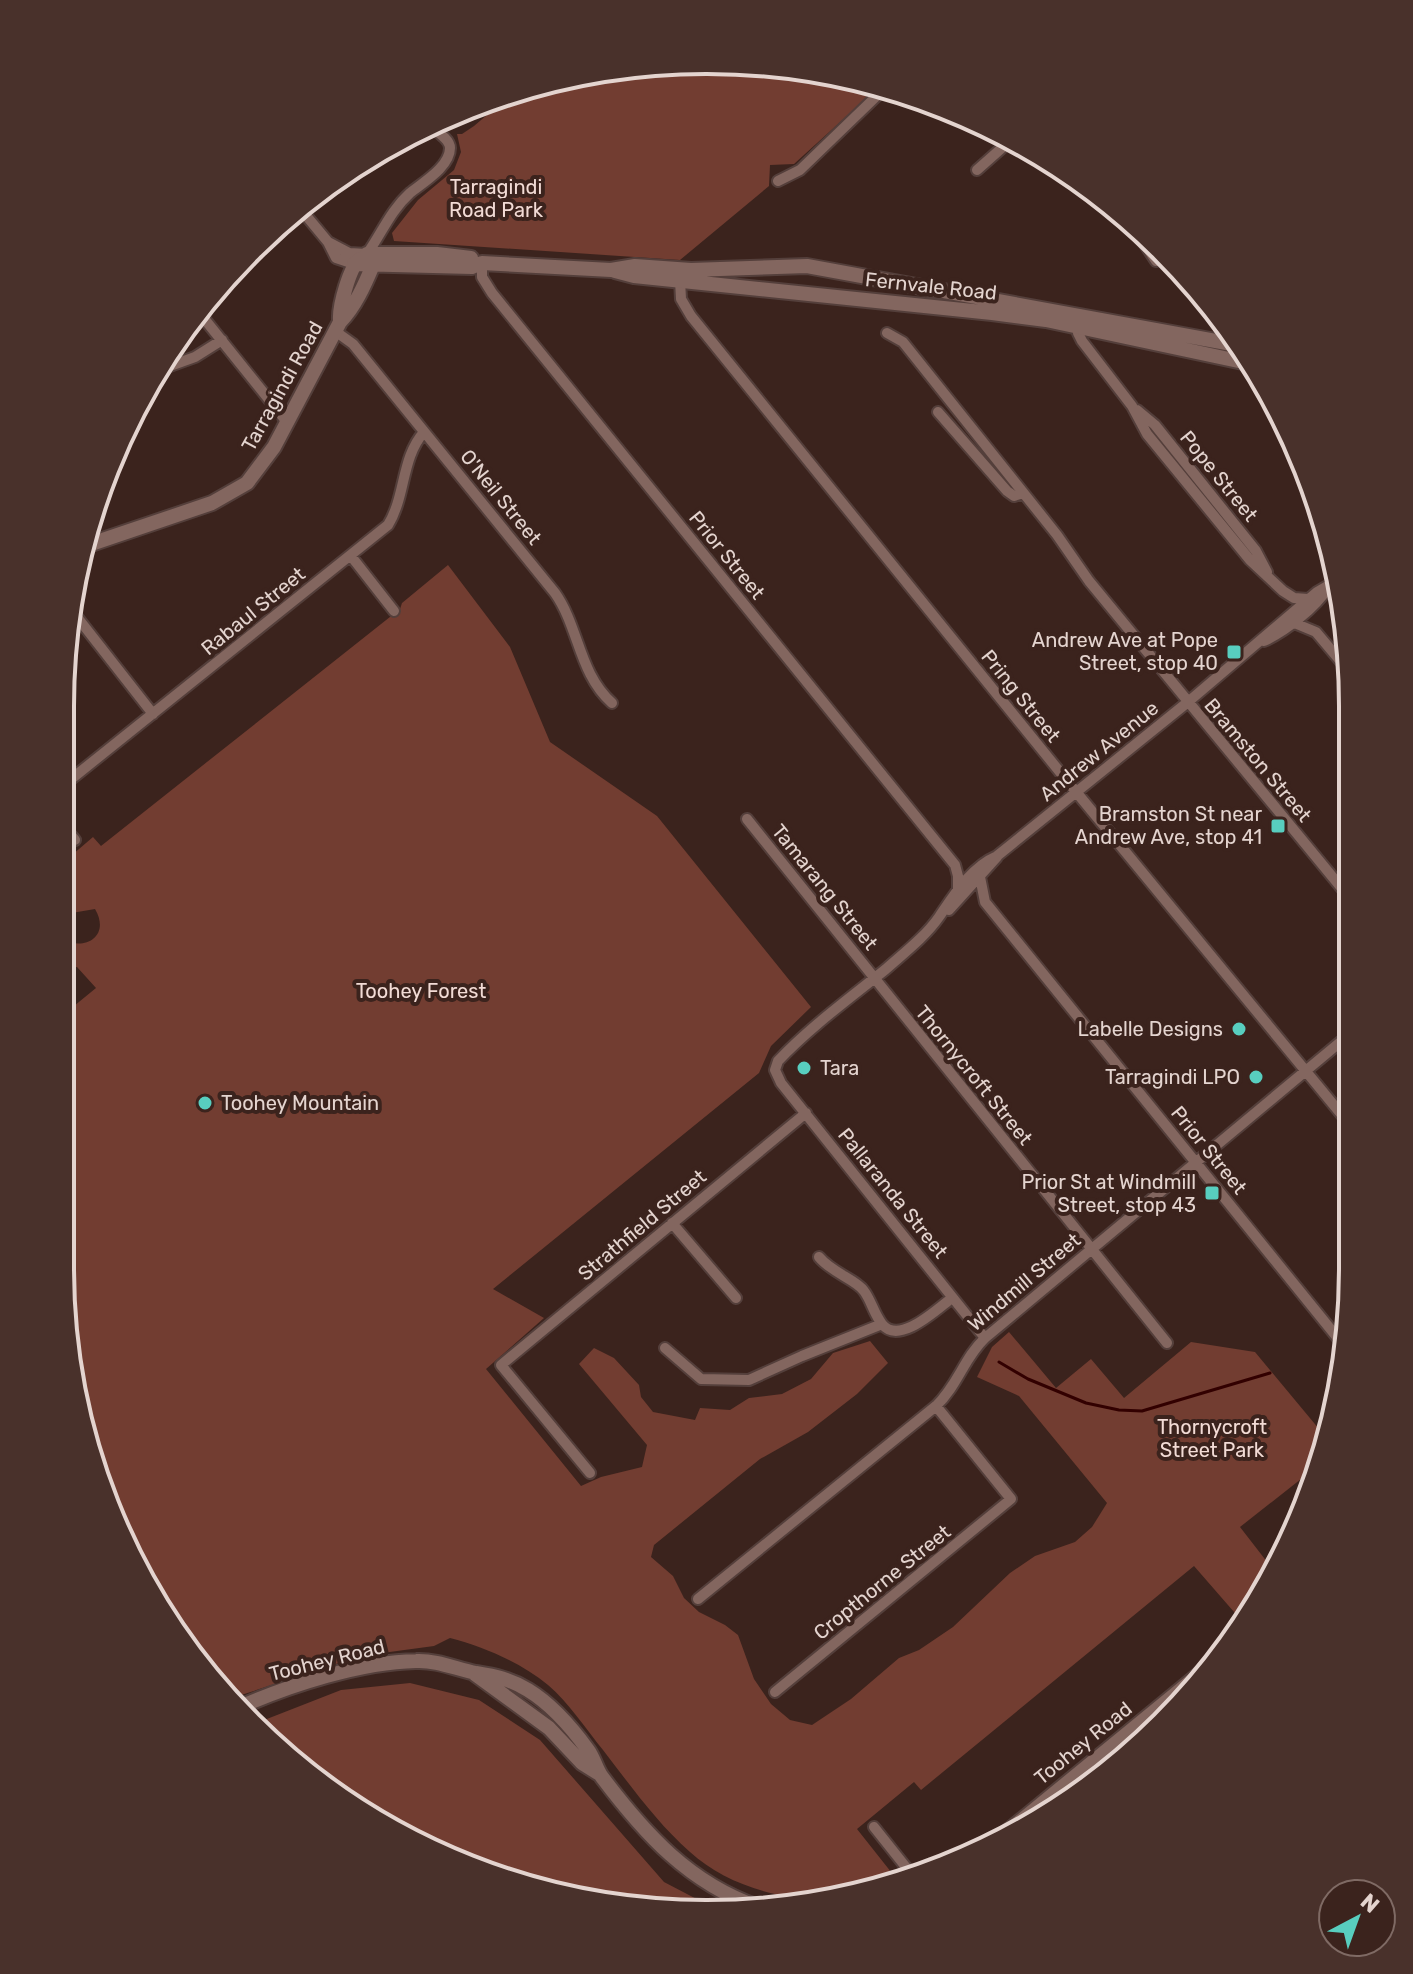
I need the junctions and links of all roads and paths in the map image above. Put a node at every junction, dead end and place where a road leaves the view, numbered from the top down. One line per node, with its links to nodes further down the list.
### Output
1 (875, 98): 5 (street)
2 (439, 134): 8 (street)
3 (1000, 147): 4 (street)
4 (977, 170)
5 (778, 181)
6 (307, 216): 7 (street)
7 (328, 242): 8 (street); 10 (street)
8 (370, 259): 9 (street, Fernvale Road); 10 (street); 15 (street, Tarragindi Road)
9 (482, 263): 11 (street, Fernvale Road); 41 (street, Prior Street)
10 (354, 264): 15 (street, Tarragindi Road)
11 (611, 270): 12 (street, Fernvale Road); 14 (street, Fernvale Road)
12 (680, 280): 14 (street, Fernvale Road); 39 (street, Pring Street)
13 (206, 320): 17 (street)
14 (1079, 322): 18 (street, Fernvale Road); 19 (street, Fernvale Road); 28 (street, Pope Street)
15 (337, 326): 22 (street, Tarragindi Road); 23 (street, O'Neil Street)
16 (887, 333): 24 (street, Bramston Street)
17 (222, 340): 20 (street); 22 (street)
18 (1223, 343)
19 (1235, 360)
20 (175, 364)
21 (938, 412): 24 (street, Bramston Street)
22 (287, 422): 25 (street, Tarragindi Road)
23 (424, 432): 26 (street, Rabaul Street); 36 (street, O'Neil Street)
24 (1023, 493): 35 (street, Bramston Street)
25 (96, 542)
26 (351, 556): 30 (street); 37 (street, Rabaul Street)
27 (1328, 590): 29 (street, Andrew Avenue)
28 (1283, 591): 29 (street, Pope Street); 31 (street)
29 (1309, 603): 31 (street, Andrew Avenue); 33 (street)
30 (394, 611)
31 (1290, 619): 33 (street); 35 (street, Andrew Avenue)
32 (80, 620): 37 (street)
33 (1316, 632): 34 (street)
34 (1337, 657)
35 (1188, 702): 39 (street, Andrew Avenue); 43 (street, Bramston Street)
36 (612, 703)
37 (153, 714): 38 (street, Rabaul Street)
38 (74, 777)
39 (1077, 793): 42 (street, Andrew Avenue); 49 (street, Pring Street)
40 (747, 819): 46 (street, Tamarang Street)
41 (955, 865): 42 (street); 44 (street)
42 (979, 873): 44 (street, Andrew Avenue); 45 (street, Prior Street)
43 (1339, 885)
44 (960, 892): 45 (street); 46 (street, Andrew Avenue)
45 (985, 902): 52 (street, Prior Street)
46 (874, 978): 48 (street, Andrew Avenue); 54 (street, Thornycroft Street)
47 (1339, 1043): 49 (street, Windmill Street)
48 (775, 1070): 51 (street, Pallaranda Street)
49 (1306, 1071): 50 (street, Pring Street); 52 (street, Windmill Street)
50 (1339, 1111)
51 (806, 1113): 53 (street, Strathfield Street); 57 (street, Pallaranda Street)
52 (1196, 1163): 54 (street, Windmill Street); 59 (street, Prior Street)
53 (672, 1223): 56 (street); 64 (street, Strathfield Street)
54 (1091, 1249): 60 (street, Windmill Street); 61 (street, Thornycroft Street)
55 (819, 1257): 58 (street)
56 (736, 1298)
57 (952, 1298): 58 (street); 60 (street, Pallaranda Street)
58 (882, 1324): 62 (street)
59 (1335, 1335)
60 (985, 1338): 63 (street, Windmill Street)
61 (1167, 1343)
62 (665, 1348)
63 (936, 1406): 65 (street, Windmill Street); 66 (street, Cropthorne Street)
64 (590, 1473)
65 (698, 1599)
66 (775, 1692)
67 (248, 1703): 74 (street, Toohey Road)
68 (1161, 1708): 69 (street, Toohey Road)
69 (1111, 1746): 70 (street); 71 (street, Toohey Road)
70 (1115, 1750)
71 (1043, 1803)
72 (874, 1827): 73 (street)
73 (906, 1867)
74 (736, 1899)

